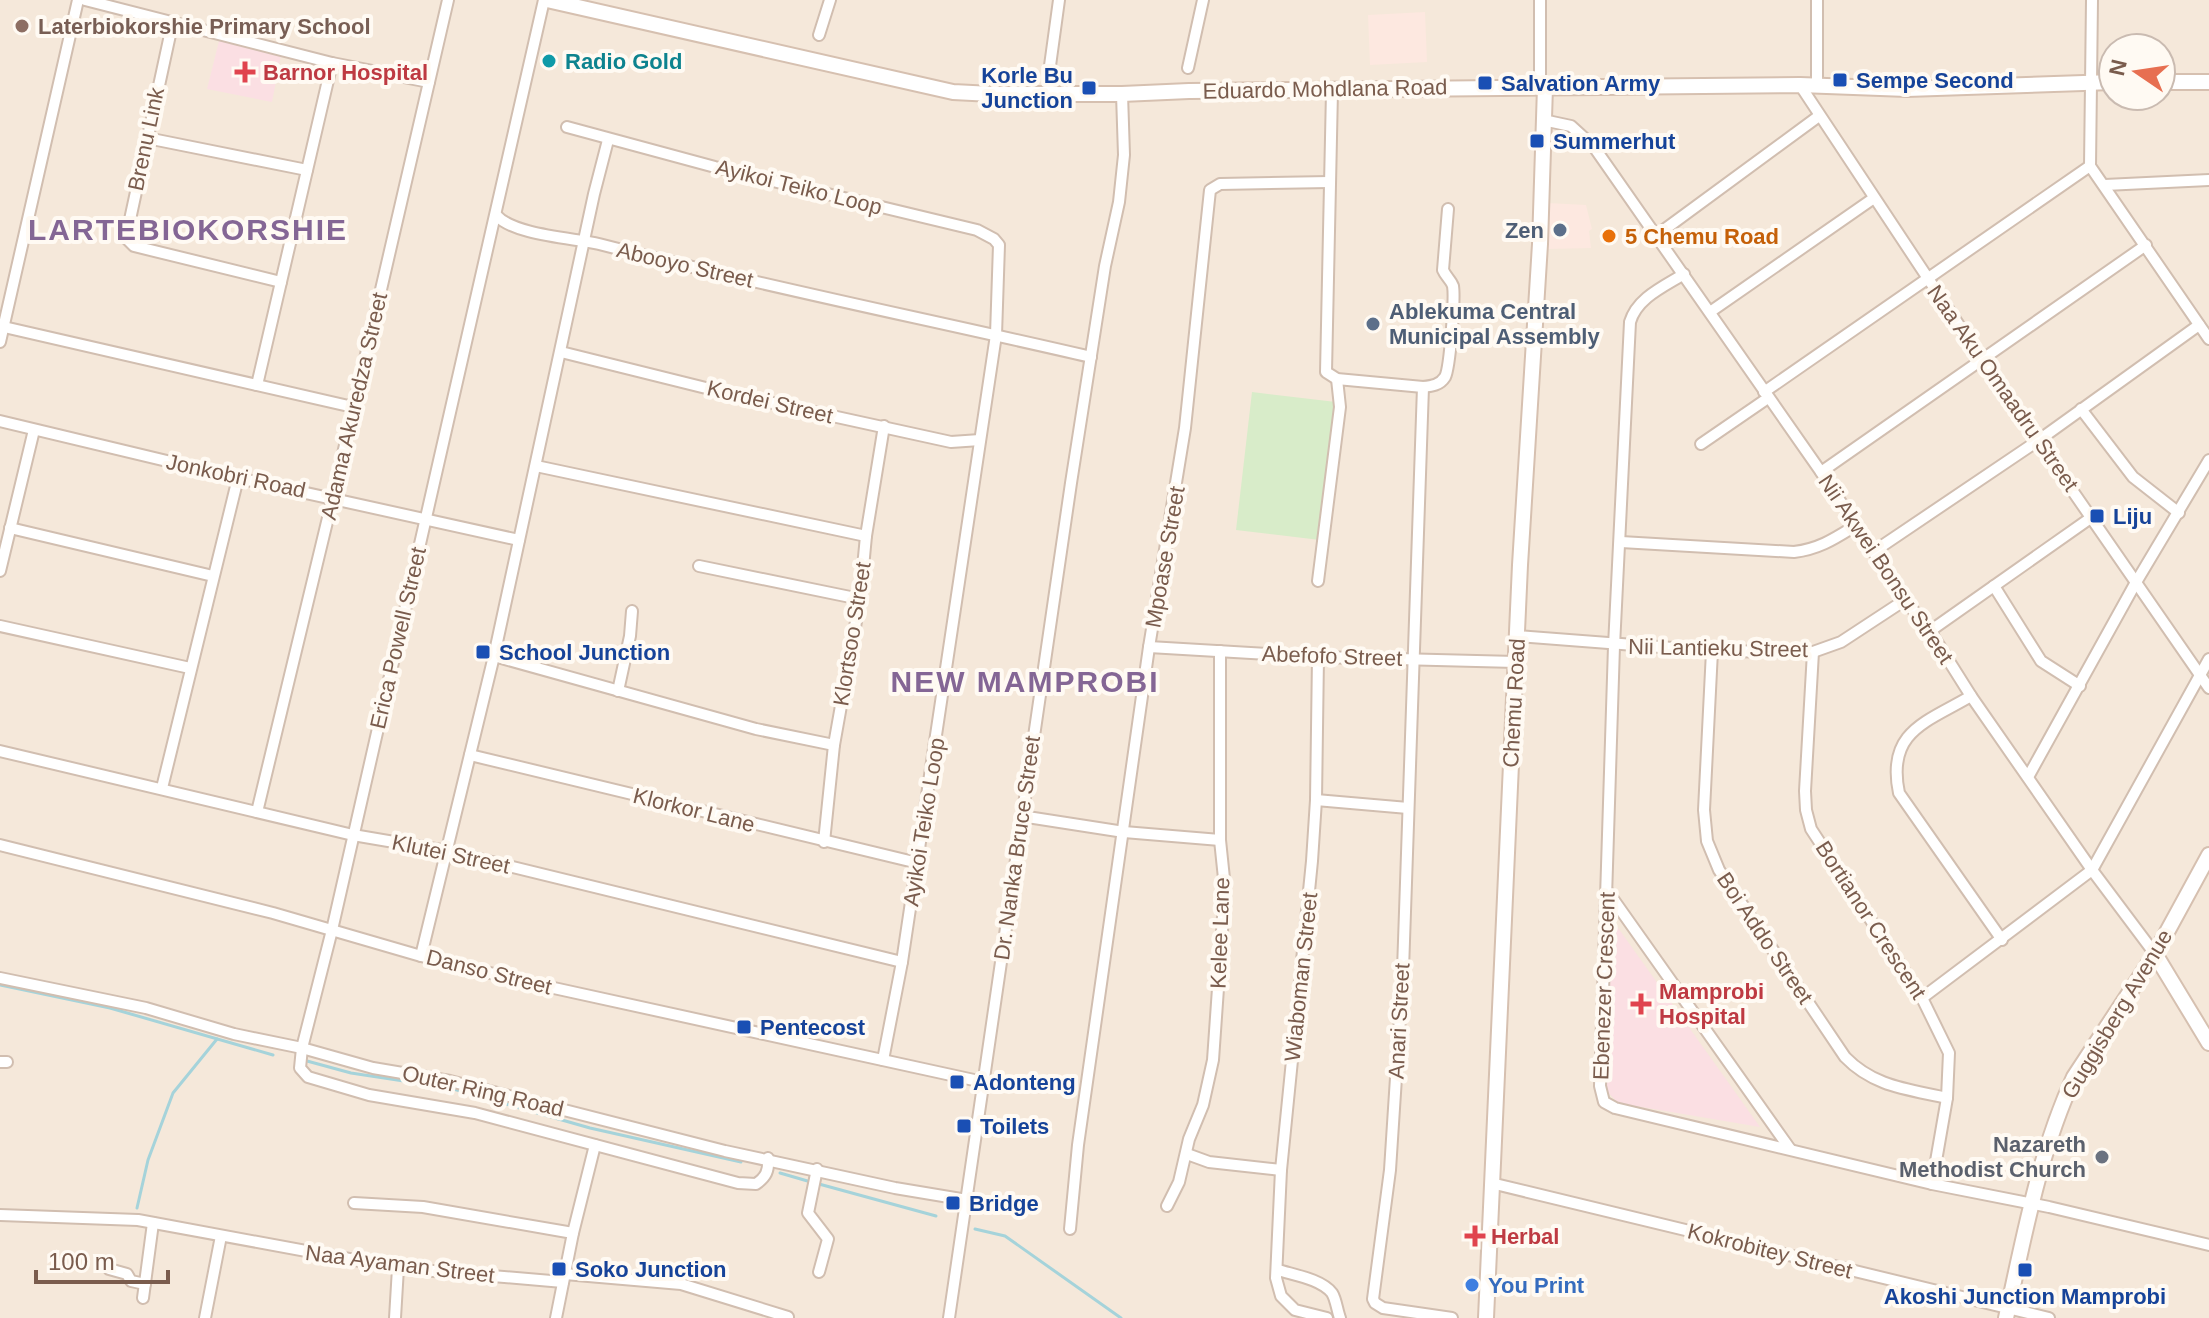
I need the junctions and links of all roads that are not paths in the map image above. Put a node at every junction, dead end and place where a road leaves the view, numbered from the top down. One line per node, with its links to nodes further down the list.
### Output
1 (78, 0): 48 (street)
2 (85, 0): 12 (street)
3 (448, 0): 17 (street, Adama Akuredza Street)
4 (546, 0): 11 (main road, Eduardo Mohdlana Road); 39 (street)
5 (830, 0): 13 (street)
6 (1059, 0): 16 (street)
7 (1203, 0): 15 (street)
8 (1540, 0): 24 (street)
9 (1817, 0): 23 (street)
10 (2092, 0): 18 (street)
11 (598, 6): 26 (main road, Eduardo Mohdlana Road)
12 (173, 21): 14 (street); 30 (street, Brenu Link)
13 (819, 35)
14 (332, 63): 17 (street); 33 (street)
15 (1188, 68)
16 (1049, 73)
17 (429, 82): 59 (street, Adama Akuredza Street)
18 (2090, 82): 19 (main road, Eduardo Mohdlana Road); 23 (main road, Eduardo Mohdlana Road); 32 (street)
19 (2097, 82)
20 (2177, 82): 21 (main road)
21 (2209, 82)
22 (1800, 85): 23 (main road, Eduardo Mohdlana Road); 24 (main road, Eduardo Mohdlana Road); 27 (street, Naa Aku Omaadru Street)
23 (1817, 86)
24 (1543, 87): 25 (main road, Eduardo Mohdlana Road); 28 (main road, Chemu Road)
25 (1332, 91): 26 (main road, Eduardo Mohdlana Road); 35 (street)
26 (1122, 94): 53 (street, Dr. Nanka Bruce Street)
27 (1819, 116): 37 (street, Naa Aku Omaadru Street); 40 (street)
28 (1543, 120): 40 (street, Nii Akwei Bonsu Street); 92 (main road, Chemu Road)
29 (567, 127): 31 (street, Ayikoi Teiko Loop)
30 (147, 138): 33 (street); 45 (street, Brenu Link)
31 (608, 140): 41 (street); 49 (street, Ayikoi Teiko Loop)
32 (2090, 166): 36 (street); 44 (street)
33 (307, 170): 45 (street)
34 (2209, 180): 36 (street)
35 (1330, 182): 55 (street); 94 (street, Mpoase Street)
36 (2105, 185): 42 (street)
37 (1874, 198): 44 (street, Naa Aku Omaadru Street); 46 (street)
38 (1448, 209): 57 (street)
39 (496, 215): 41 (street, Abooyo Street); 74 (street, Erica Powell Street)
40 (1657, 235): 43 (street, Nii Akwei Bonsu Street)
41 (584, 240): 49 (street, Abooyo Street); 52 (street)
42 (2146, 245): 47 (street); 54 (street)
43 (1684, 274): 46 (street, Nii Akwei Bonsu Street); 79 (street, Ebenezer Crescent)
44 (1927, 278): 54 (street, Naa Aku Omaadru Street); 58 (street)
45 (281, 282): 56 (street)
46 (1710, 312): 58 (street, Nii Akwei Bonsu Street)
47 (2199, 325): 50 (street); 60 (street)
48 (4, 327): 51 (street); 56 (street)
49 (996, 335): 53 (street, Abooyo Street); 64 (street, Ayikoi Teiko Loop)
50 (2209, 339)
51 (0, 342)
52 (561, 352): 62 (street, Kordei Street); 68 (street)
53 (1091, 357): 117 (street, Dr. Nanka Bruce Street)
54 (1982, 360): 65 (street, Naa Aku Omaadru Street); 69 (street)
55 (1337, 379): 57 (street); 84 (street)
56 (257, 385): 59 (street)
57 (1423, 387): 100 (street, Anari Street)
58 (1766, 395): 66 (street); 69 (street, Nii Akwei Bonsu Street)
59 (353, 407): 71 (street, Adama Akuredza Street)
60 (2081, 409): 65 (street); 72 (street)
61 (0, 421): 63 (street, Jonkobri Road)
62 (884, 426): 64 (street, Kordei Street); 77 (street, Klortsoo Street)
63 (34, 430): 70 (street, Jonkobri Road); 76 (street)
64 (980, 440): 125 (street, Ayikoi Teiko Loop)
65 (2039, 440): 73 (street, Naa Aku Omaadru Street); 80 (street)
66 (1701, 444)
67 (2209, 460): 72 (street)
68 (536, 466): 77 (street); 78 (street)
69 (1821, 472): 75 (street, Nii Akwei Bonsu Street)
70 (238, 478): 71 (street, Jonkobri Road); 83 (street)
71 (333, 497): 74 (street, Jonkobri Road); 116 (street, Adama Akuredza Street)
72 (2179, 513): 85 (street)
73 (2092, 517): 85 (street, Naa Aku Omaadru Street); 86 (street)
74 (425, 519): 78 (street, Jonkobri Road); 119 (street, Erica Powell Street)
75 (1855, 526): 79 (street); 80 (street, Nii Akwei Bonsu Street)
76 (10, 528): 82 (street); 83 (street)
77 (866, 536): 87 (street, Klortsoo Street)
78 (519, 540): 98 (street)
79 (1621, 542): 93 (street, Ebenezer Crescent)
80 (1873, 552): 88 (street, Nii Akwei Bonsu Street)
81 (699, 566): 87 (street)
82 (0, 571)
83 (213, 576): 103 (street)
84 (1318, 581)
85 (2135, 584): 104 (street, Naa Aku Omaadru Street); 105 (street)
86 (1994, 586): 91 (street); 105 (street)
87 (860, 599): 109 (street, Klortsoo Street)
88 (1905, 600): 91 (street, Nii Akwei Bonsu Street); 97 (street, Nii Lantieku Street)
89 (632, 611): 107 (street)
90 (0, 626): 103 (street)
91 (1930, 631): 108 (street, Nii Akwei Bonsu Street)
92 (1517, 636): 93 (street, Nii Lantieku Street); 102 (main road, Chemu Road)
93 (1614, 646): 96 (street, Nii Lantieku Street); 127 (street, Ebenezer Crescent)
94 (1149, 647): 95 (street, Abefofo Street); 118 (street, Mpoase Street)
95 (1220, 651): 99 (street, Abefofo Street); 120 (street, Kelee Lane)
96 (1712, 651): 97 (street, Nii Lantieku Street); 139 (street, Boi Addo Street)
97 (1813, 652): 134 (street, Bortianor Crescent)
98 (494, 656): 107 (street); 111 (street)
99 (1318, 657): 100 (street, Abefofo Street); 114 (street, Wiaboman Street)
100 (1415, 659): 102 (street, Abefofo Street); 115 (street, Anari Street)
101 (2209, 659): 104 (street)
102 (1516, 662): 146 (main road, Chemu Road)
103 (190, 668): 113 (street)
104 (2200, 675): 106 (street, Naa Aku Omaadru Street); 126 (street)
105 (2080, 686): 112 (street)
106 (2209, 688)
107 (618, 691): 109 (street)
108 (1971, 696): 112 (street, Nii Akwei Bonsu Street); 129 (street)
109 (834, 745): 121 (street, Klortsoo Street)
110 (0, 751): 113 (street, Klutei Street)
111 (470, 755): 121 (street, Klorkor Lane); 123 (street)
112 (2028, 777): 126 (street, Nii Akwei Bonsu Street)
113 (162, 788): 116 (street, Klutei Street)
114 (1316, 800): 115 (street); 145 (street, Wiaboman Street)
115 (1408, 808): 173 (street, Anari Street)
116 (257, 812): 119 (street, Klutei Street)
117 (1021, 816): 118 (street); 138 (street, Dr. Nanka Bruce Street)
118 (1124, 832): 120 (street); 154 (street, Mpoase Street)
119 (353, 835): 123 (street, Klutei Street); 128 (street, Erica Powell Street)
120 (1220, 840): 142 (street, Kelee Lane)
121 (824, 842): 125 (street, Klorkor Lane)
122 (0, 845): 128 (street, Danso Street)
123 (447, 851): 131 (street); 132 (street, Klutei Street)
124 (2209, 855): 130 (main road, Guggisberg Avenue)
125 (918, 863): 132 (street, Ayikoi Teiko Loop)
126 (2092, 870): 129 (street); 130 (street, Nii Akwei Bonsu Street)
127 (1608, 892): 141 (street); 141 (street, Ebenezer Crescent)
128 (332, 930): 131 (street, Danso Street); 136 (street, Erica Powell Street)
129 (2002, 940): 134 (street)
130 (2155, 954): 135 (main road, Nii Akwei Bonsu Street); 150 (main road, Guggisberg Avenue)
131 (421, 956): 137 (street, Danso Street)
132 (902, 962): 137 (street, Ayikoi Teiko Loop)
133 (0, 978): 136 (street, Outer Ring Road)
134 (1922, 998): 139 (street, Bortianor Crescent)
135 (2209, 1043)
136 (302, 1048): 140 (street, Erica Powell Street); 143 (street, Outer Ring Road)
137 (883, 1060): 138 (street, Danso Street)
138 (983, 1082): 148 (street, Dr. Nanka Bruce Street)
139 (1947, 1098): 147 (street, Bortianor Crescent)
140 (595, 1145): 143 (street); 155 (street)
141 (1790, 1149): 147 (street, Ebenezer Crescent)
142 (1187, 1154): 145 (street); 151 (street, Kelee Lane)
143 (768, 1158): 144 (street, Outer Ring Road)
144 (817, 1169): 148 (street, Outer Ring Road); 161 (street)
145 (1281, 1170): 160 (street, Wiaboman Street)
146 (1491, 1183): 165 (street, Kokrobitey Street); 174 (main road, Chemu Road)
147 (1932, 1184): 150 (street, Ebenezer Crescent)
148 (967, 1200): 170 (street, Dr. Nanka Bruce Street)
149 (354, 1203): 155 (street)
150 (2032, 1204): 157 (street, Ebenezer Crescent); 165 (main road, Guggisberg Avenue)
151 (1167, 1206)
152 (0, 1215): 153 (street, Naa Ayaman Street)
153 (153, 1223): 156 (street, Naa Ayaman Street); 163 (street)
154 (1070, 1229)
155 (573, 1233): 162 (street)
156 (221, 1236): 158 (street, Naa Ayaman Street); 167 (street)
157 (2209, 1245)
158 (398, 1268): 162 (street, Naa Ayaman Street); 168 (street)
159 (109, 1269): 163 (street)
160 (1278, 1270): 171 (street, Wiaboman Street); 172 (street)
161 (819, 1272)
162 (564, 1278): 166 (street, Naa Ayaman Street); 169 (street)
163 (145, 1284): 164 (street)
164 (143, 1298)
165 (2007, 1313): 175 (street, Kokrobitey Street)
166 (788, 1317)
167 (205, 1318)
168 (395, 1318)
169 (556, 1318)
170 (949, 1318)
171 (1327, 1318)
172 (1340, 1318)
173 (1452, 1318)
174 (1486, 1318)
175 (2049, 1318)

